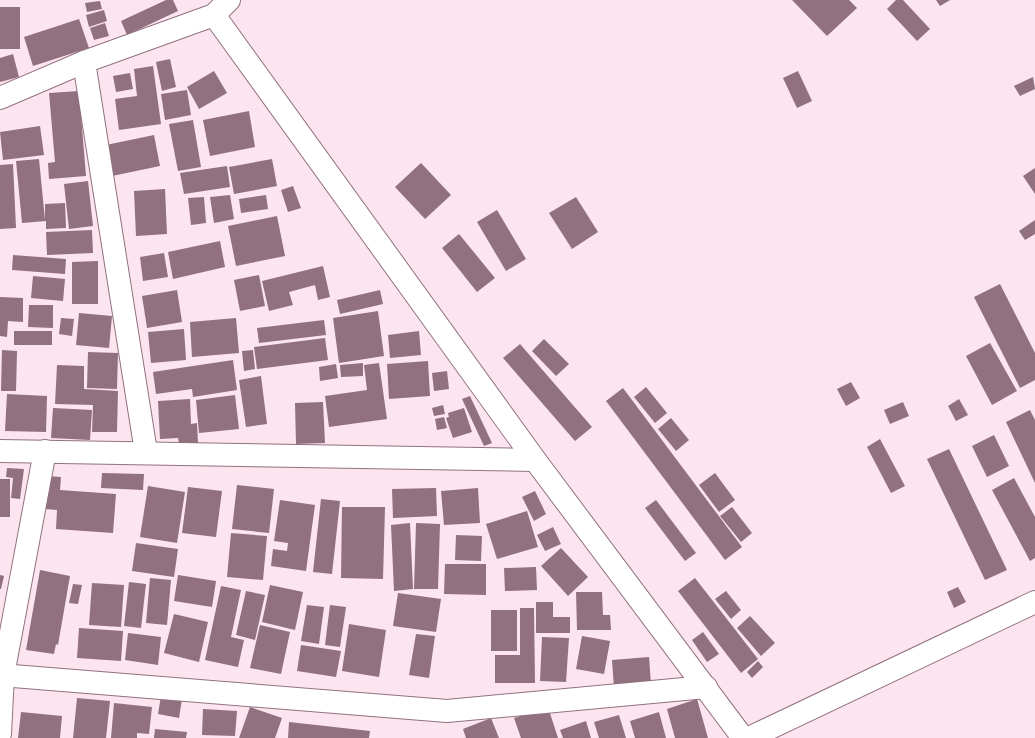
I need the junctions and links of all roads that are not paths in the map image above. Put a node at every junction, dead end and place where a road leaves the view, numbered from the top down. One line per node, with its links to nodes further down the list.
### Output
1 (222, 7): 2 (street); 7 (street)
2 (84, 62): 3 (street); 6 (street)
3 (0, 98)
4 (0, 450): 5 (street)
5 (45, 451): 6 (street); 9 (street)
6 (146, 452): 7 (street)
7 (535, 460): 10 (street)
8 (1035, 602): 13 (street)
9 (2, 675): 10 (street); 11 (street)
10 (706, 687): 12 (street)
11 (0, 734)
12 (743, 738)
13 (749, 738)

